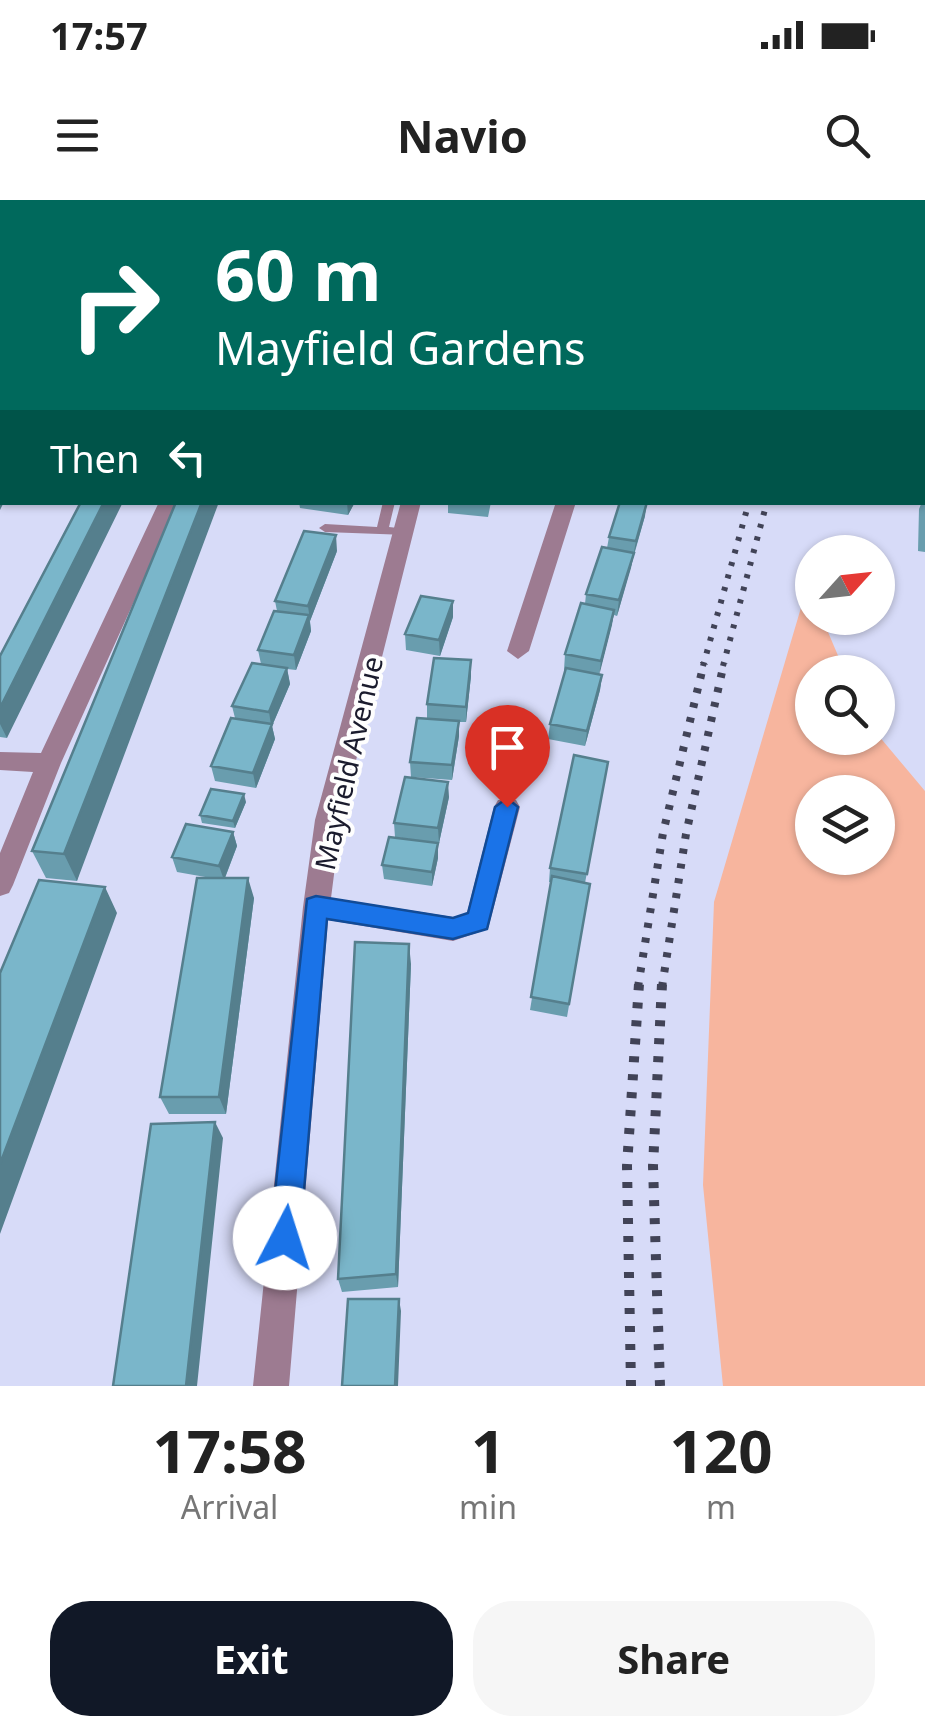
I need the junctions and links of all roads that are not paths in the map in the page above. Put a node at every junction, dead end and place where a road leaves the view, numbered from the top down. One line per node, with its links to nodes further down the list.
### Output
1 (169, 505): 9 (street)
2 (389, 505): 6 (lane)
3 (409, 505): 6 (street, Mayfield Avenue)
4 (565, 505): 7 (street)
5 (325, 528): 6 (lane)
6 (392, 531): 12 (street, Mayfield Avenue)
7 (518, 651)
8 (0, 761): 9 (street)
9 (49, 763): 11 (street)
10 (507, 807): 12 (street)
11 (0, 886)
12 (316, 907): 13 (street, Mayfield Avenue)
13 (271, 1386)

